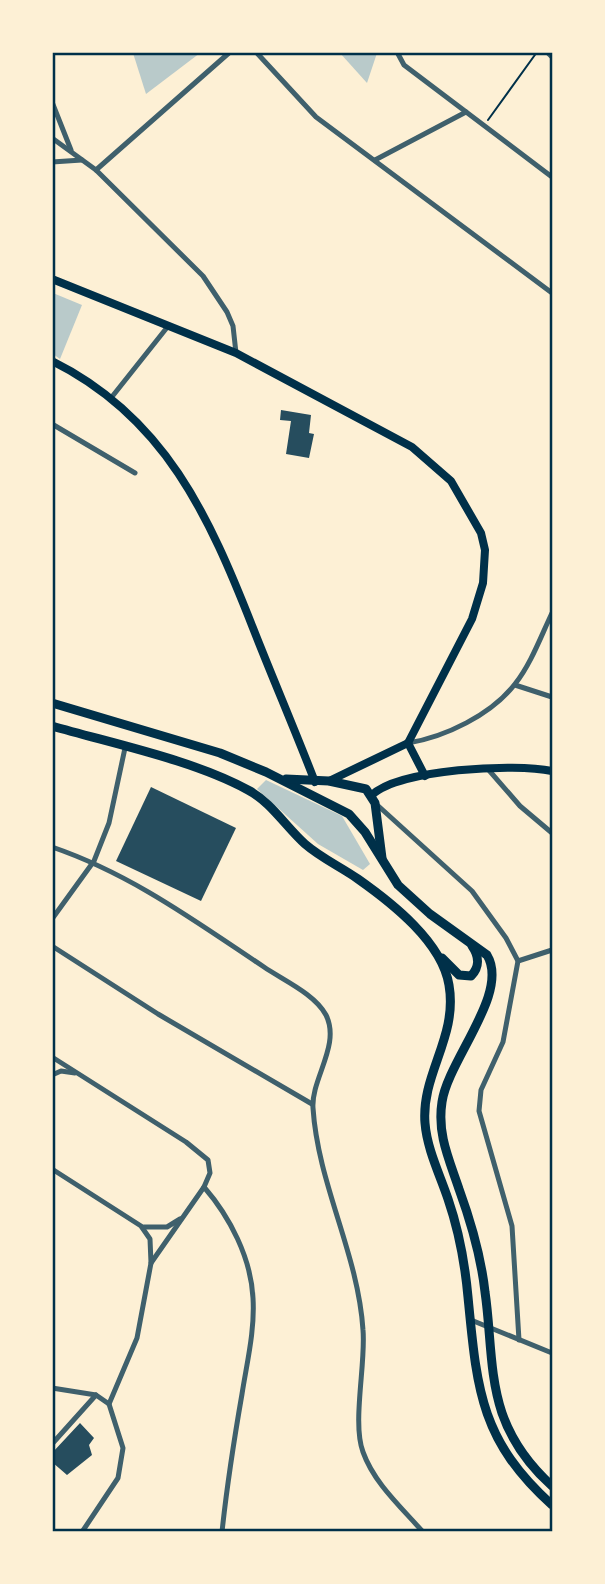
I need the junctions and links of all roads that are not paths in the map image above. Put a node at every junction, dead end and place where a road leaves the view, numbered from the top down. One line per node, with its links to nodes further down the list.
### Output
1 (230, 52): 13 (street)
2 (256, 52): 11 (street)
3 (397, 52): 7 (street)
4 (547, 52): 5 (street)
5 (552, 57)
6 (52, 102): 9 (street)
7 (466, 113): 11 (street); 14 (street)
8 (52, 138): 9 (street)
9 (71, 150): 10 (street)
10 (82, 160): 12 (street); 13 (street)
11 (374, 160): 16 (street)
12 (52, 162)
13 (96, 170): 18 (street)
14 (552, 177)
15 (52, 279): 17 (main road)
16 (552, 293)
17 (169, 326): 18 (main road); 20 (street)
18 (236, 353): 28 (main road)
19 (54, 363): 20 (main road)
20 (111, 398): 35 (main road)
21 (52, 424): 22 (street)
22 (135, 473)
23 (552, 613): 24 (street)
24 (515, 685): 25 (street); 28 (street)
25 (552, 697)
26 (52, 703): 33 (main road)
27 (52, 726): 29 (main road)
28 (408, 743): 32 (main road); 34 (main road)
29 (125, 748): 39 (street); 45 (main road)
30 (487, 768): 31 (main road); 32 (main road); 37 (street)
31 (552, 771)
32 (425, 776): 36 (main road)
33 (279, 778): 35 (main road); 40 (main road)
34 (329, 781): 35 (main road); 36 (main road)
35 (315, 782)
36 (374, 799): 40 (main road); 46 (street)
37 (552, 833)
38 (52, 847): 39 (street)
39 (94, 862): 41 (street); 50 (street)
40 (383, 863): 42 (main road)
41 (52, 919)
42 (467, 939): 45 (main road); 57 (main road)
43 (52, 946): 50 (street)
44 (552, 950): 46 (street)
45 (439, 955): 56 (main road)
46 (518, 961): 58 (street)
47 (52, 1057): 48 (street)
48 (78, 1073): 49 (street); 52 (street)
49 (52, 1075)
50 (313, 1104): 68 (street)
51 (52, 1169): 54 (street)
52 (204, 1187): 53 (street); 67 (street)
53 (184, 1217): 54 (street); 55 (street)
54 (141, 1226): 55 (street)
55 (151, 1263): 62 (street)
56 (470, 1320): 57 (street); 65 (main road)
57 (489, 1328): 58 (street); 64 (main road)
58 (519, 1340): 59 (street)
59 (551, 1351)
60 (52, 1388): 61 (street)
61 (96, 1395): 62 (street); 63 (street)
62 (108, 1404): 66 (street)
63 (52, 1444)
64 (552, 1486)
65 (552, 1505)
66 (84, 1531)
67 (222, 1531)
68 (423, 1531)

